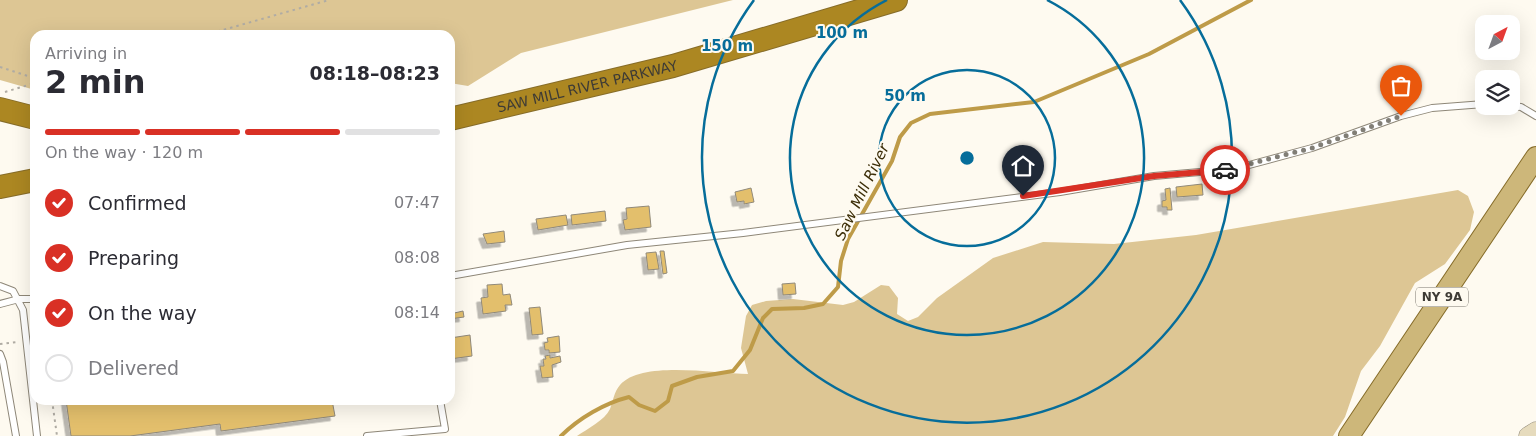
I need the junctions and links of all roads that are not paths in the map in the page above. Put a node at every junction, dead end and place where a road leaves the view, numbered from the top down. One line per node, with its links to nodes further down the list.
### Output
1 (847, 0): 4 (highway, SAW MILL RIVER PARKWAY)
2 (896, 0): 9 (highway, SAW MILL RIVER PARKWAY)
3 (1, 101): 7 (highway)
4 (455, 103)
5 (1475, 105): 15 (lane)
6 (1520, 107): 8 (lane)
7 (30, 116)
8 (1536, 116)
9 (455, 118)
10 (0, 124): 11 (highway)
11 (30, 131)
12 (1536, 157): 29 (main road, NY 9A)
13 (30, 181): 14 (highway)
14 (0, 187)
15 (455, 275)
16 (0, 281): 17 (lane)
17 (3, 286): 18 (lane)
18 (19, 299): 19 (lane); 20 (lane); 22 (lane)
19 (30, 299)
20 (0, 304)
21 (0, 354): 26 (lane)
22 (30, 373)
23 (34, 405): 27 (lane)
24 (441, 405): 28 (lane)
25 (1536, 431): 30 (street)
26 (16, 436)
27 (37, 436)
28 (367, 436)
29 (1349, 436)
30 (1528, 436)

